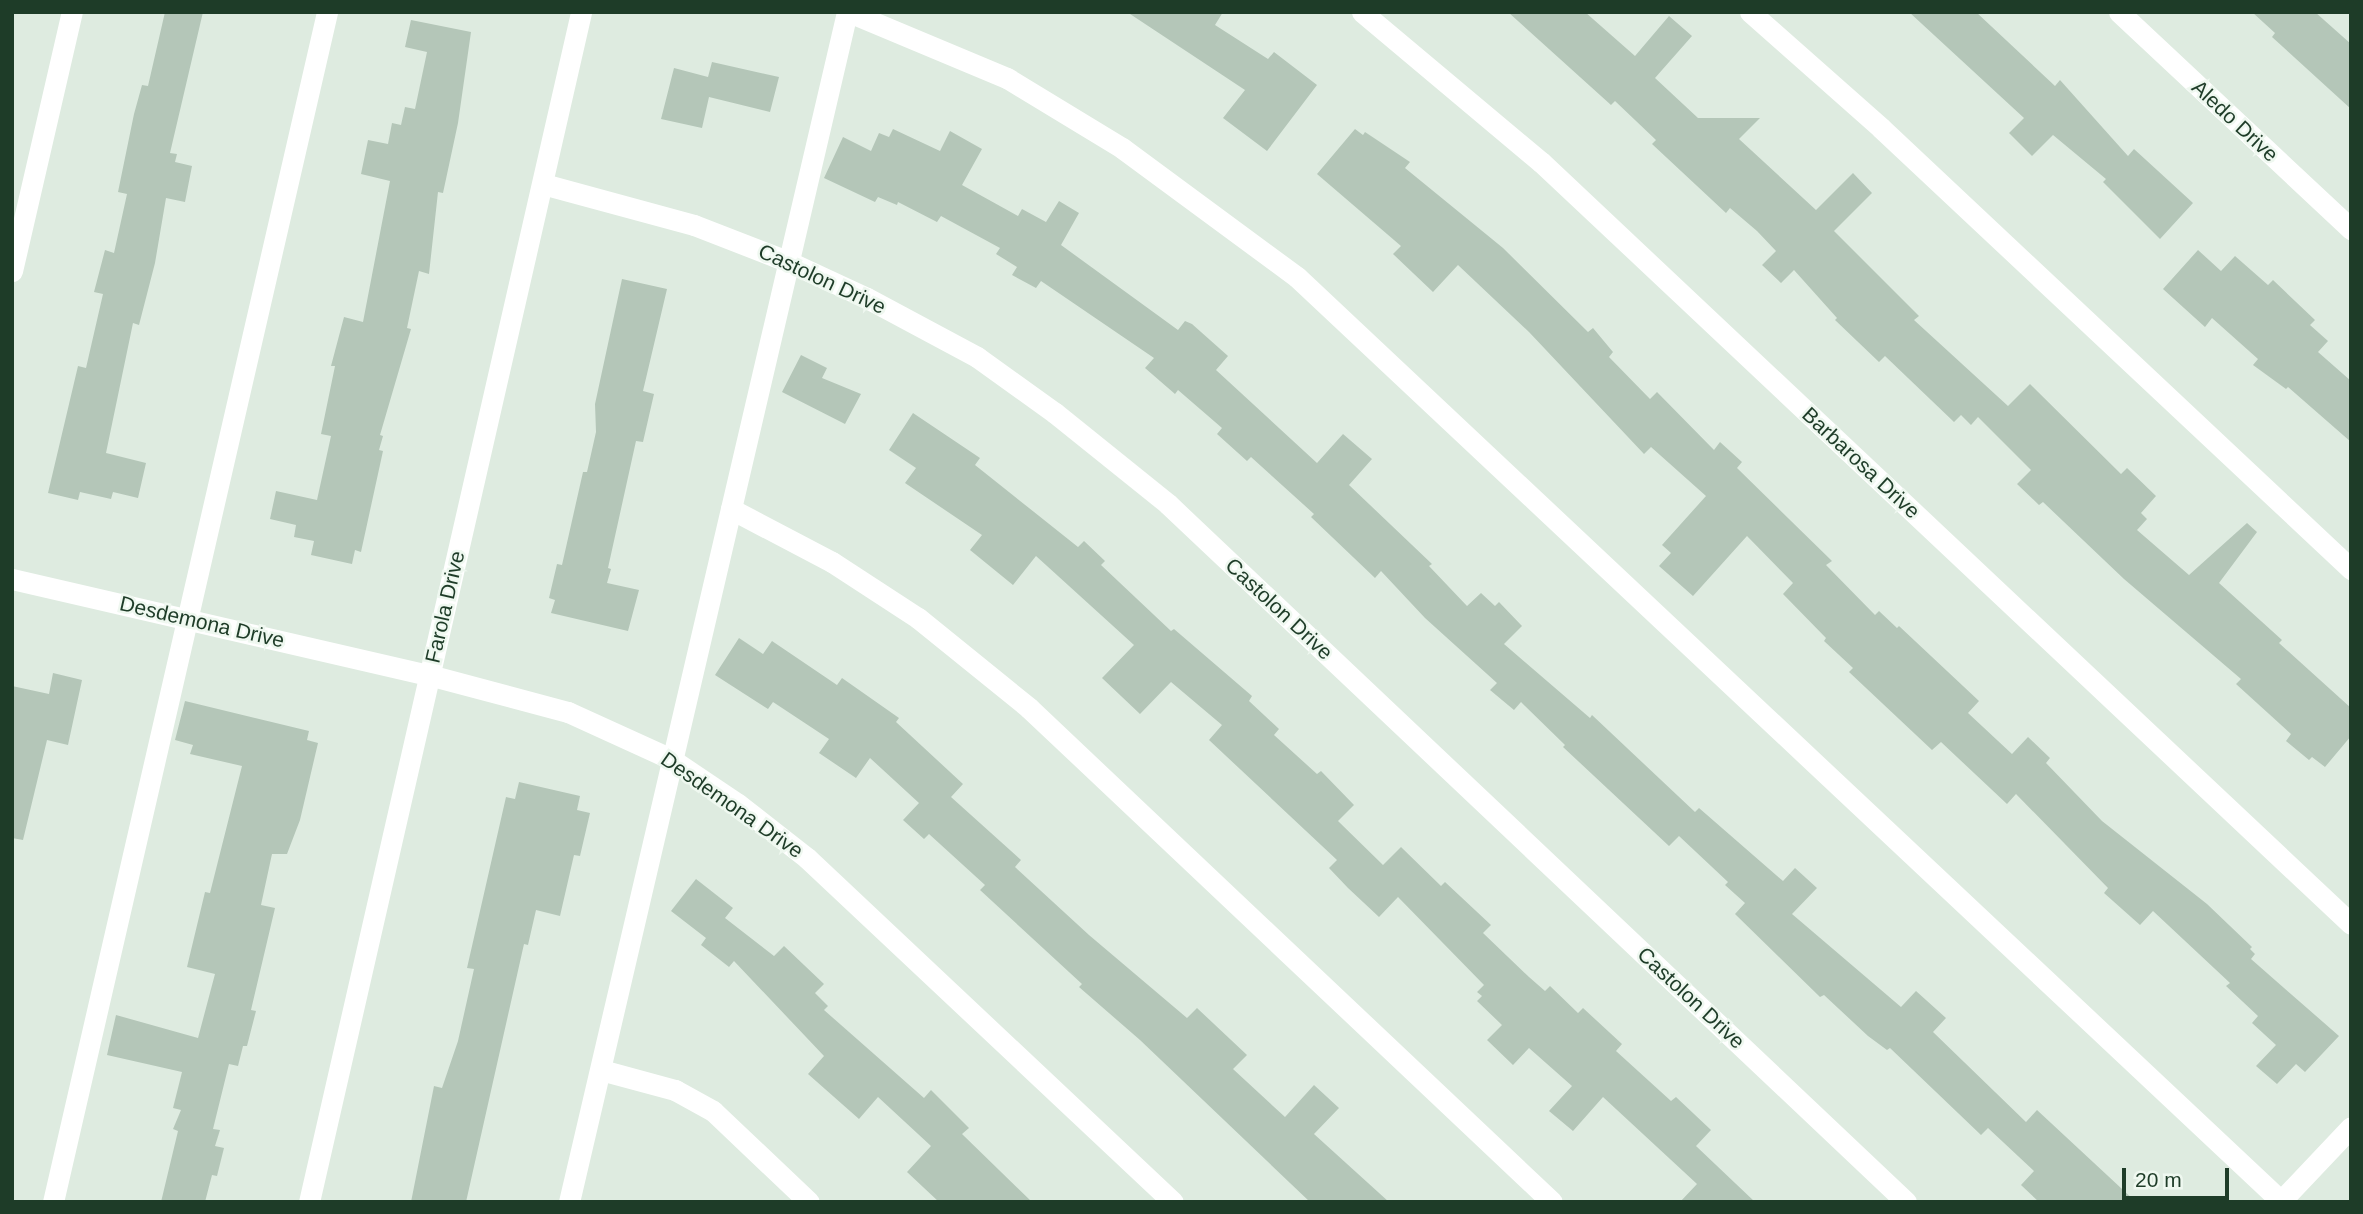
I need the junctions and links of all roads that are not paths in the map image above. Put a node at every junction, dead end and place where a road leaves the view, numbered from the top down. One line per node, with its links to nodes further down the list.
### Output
1 (72, 12): 11 (street)
2 (327, 12): 15 (street)
3 (582, 12): 8 (street, Farola Drive)
4 (848, 12): 10 (street); 21 (street)
5 (1362, 12): 18 (street, Barbarosa Drive)
6 (1750, 12): 13 (street)
7 (2119, 12): 9 (street, Aledo Drive)
8 (543, 184): 10 (street, Castolon Drive); 16 (street, Farola Drive)
9 (2351, 229)
10 (787, 261): 12 (street); 28 (street, Castolon Drive)
11 (12, 271)
12 (731, 509): 17 (street); 27 (street)
13 (2351, 569)
14 (12, 579): 15 (street, Desdemona Drive)
15 (188, 618): 16 (street, Desdemona Drive); 22 (street)
16 (429, 674): 17 (street, Desdemona Drive); 23 (street, Farola Drive)
17 (671, 759): 19 (street); 26 (street, Desdemona Drive)
18 (2351, 924)
19 (601, 1070): 24 (street); 25 (street)
20 (2351, 1126): 21 (street)
21 (2281, 1201)
22 (53, 1202)
23 (309, 1202)
24 (569, 1202)
25 (809, 1202)
26 (1172, 1202)
27 (1552, 1202)
28 (1906, 1202)

